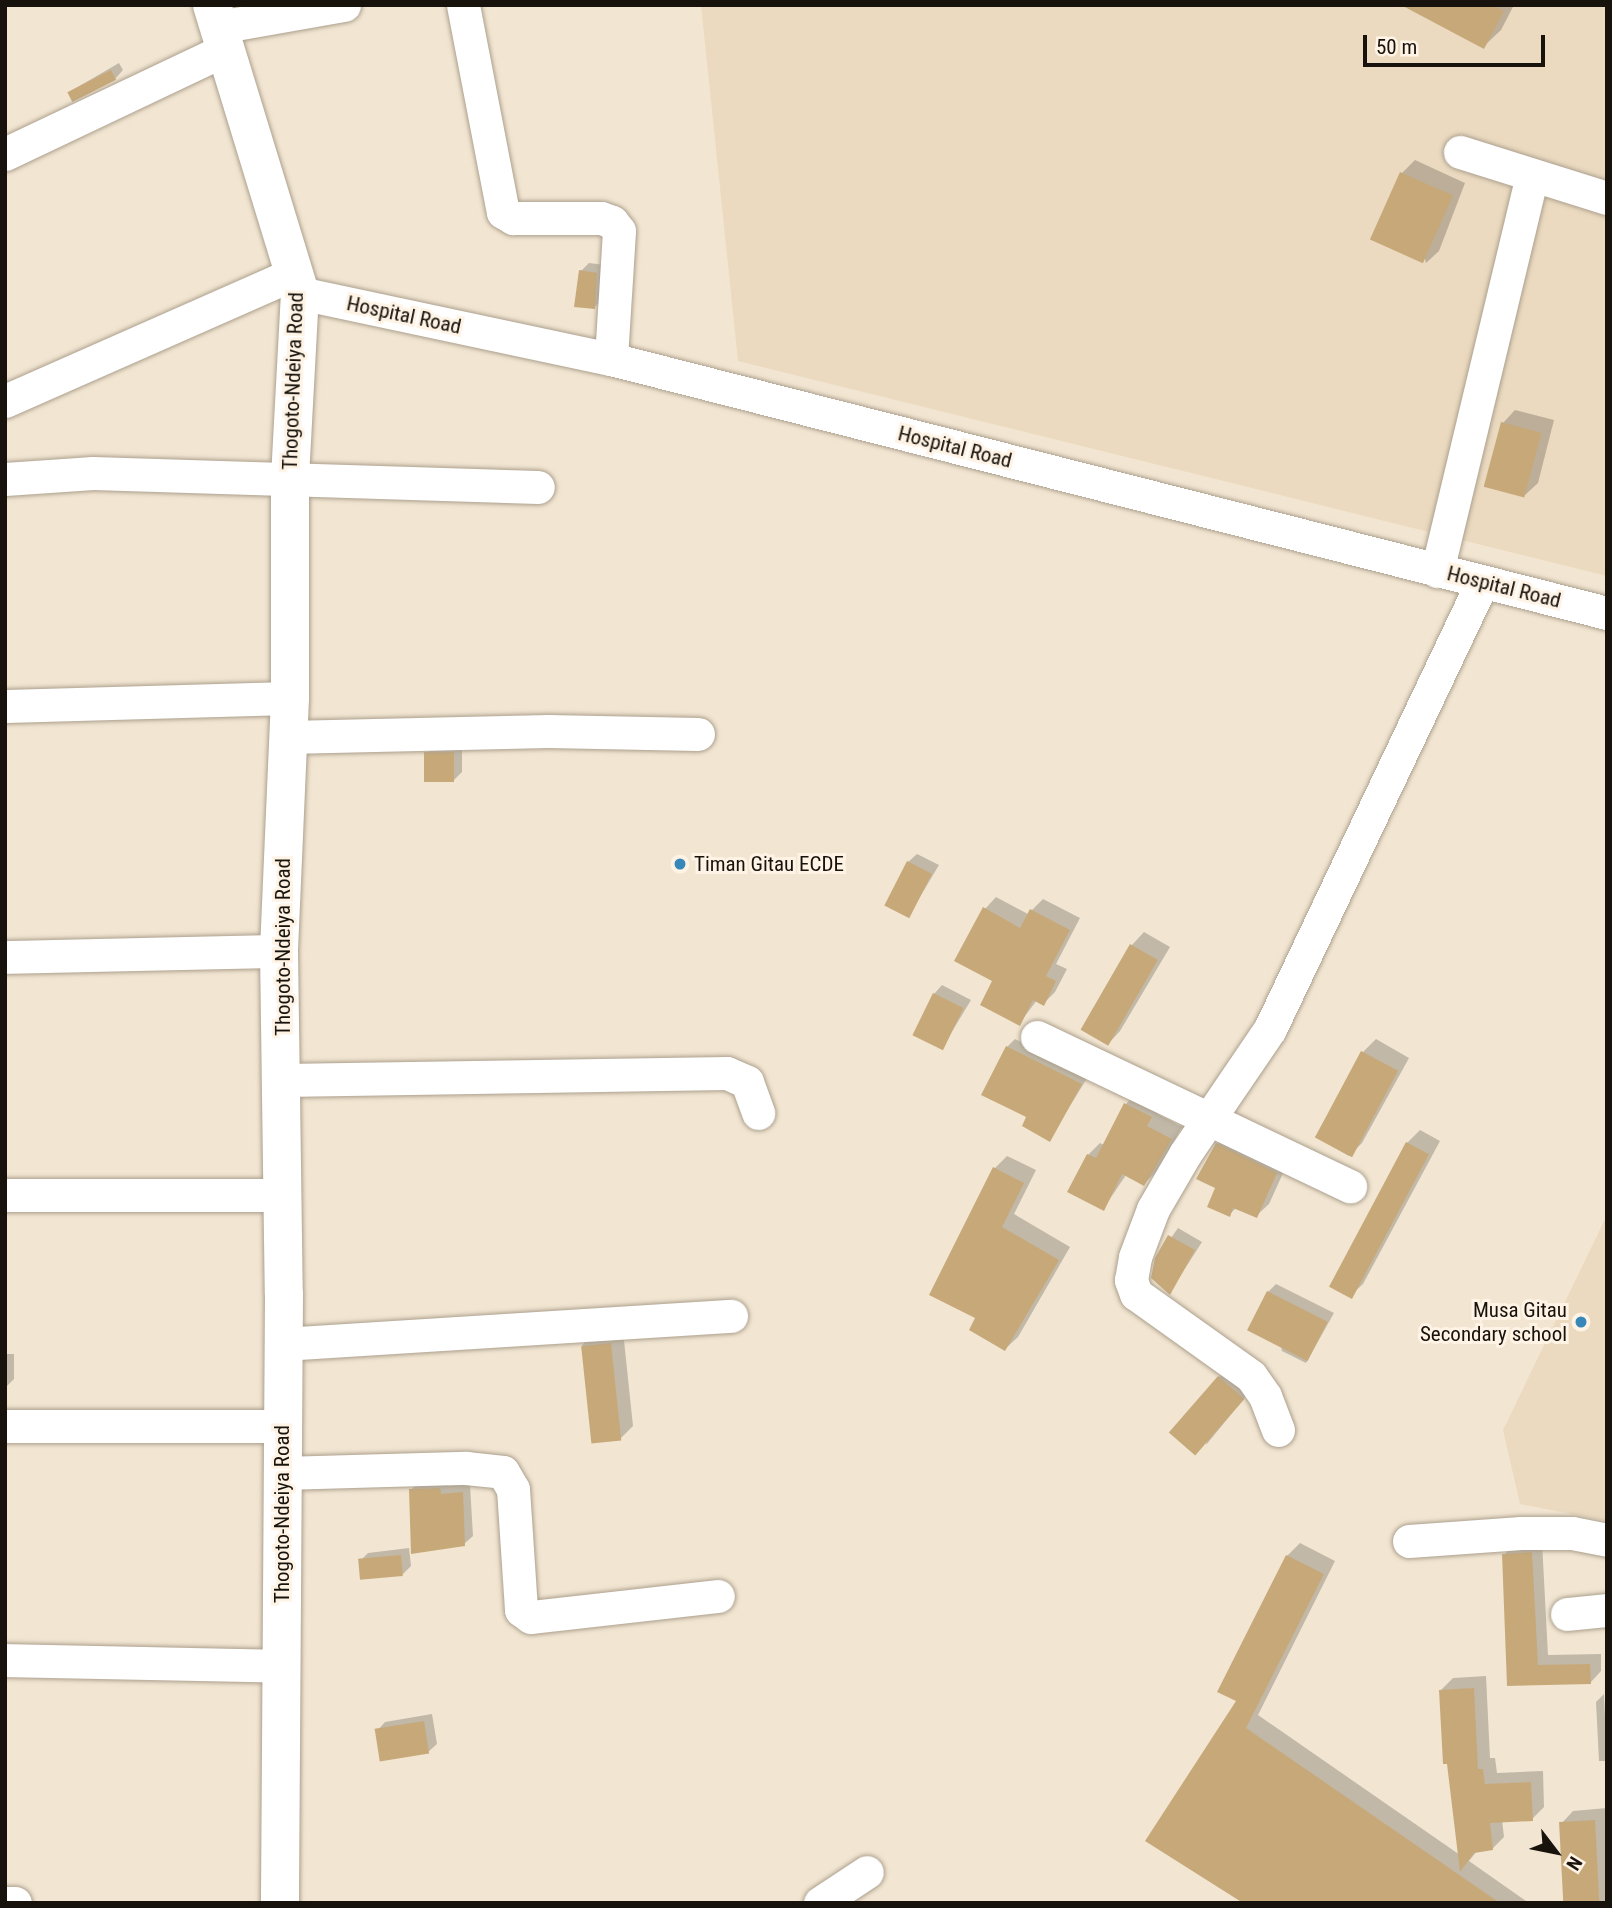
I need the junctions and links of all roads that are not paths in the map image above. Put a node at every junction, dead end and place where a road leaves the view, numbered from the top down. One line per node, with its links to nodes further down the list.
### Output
1 (344, 5): 3 (street)
2 (463, 5): 9 (street)
3 (219, 27): 5 (street); 8 (main road, Thogoto-Ndeiya Road)
4 (1461, 152): 6 (street)
5 (5, 154)
6 (1532, 174): 7 (street); 14 (street)
7 (1607, 198)
8 (298, 283): 9 (street, Hospital Road); 10 (street); 11 (main road, Thogoto-Ndeiya Road)
9 (611, 359): 14 (street, Hospital Road)
10 (5, 401)
11 (290, 478): 12 (street); 13 (street); 17 (main road, Thogoto-Ndeiya Road)
12 (5, 479)
13 (538, 487)
14 (1437, 571): 15 (street, Hospital Road)
15 (1482, 582): 16 (street, Hospital Road); 26 (street)
16 (1607, 613)
17 (290, 698): 18 (street); 20 (main road, Thogoto-Ndeiya Road)
18 (5, 706)
19 (698, 734): 20 (street)
20 (288, 737): 21 (main road, Thogoto-Ndeiya Road)
21 (279, 951): 22 (street); 24 (main road, Thogoto-Ndeiya Road)
22 (5, 957)
23 (1037, 1037): 26 (street)
24 (283, 1080): 25 (street); 29 (main road, Thogoto-Ndeiya Road)
25 (758, 1113)
26 (1209, 1119): 27 (street); 34 (street)
27 (1350, 1186)
28 (5, 1195): 29 (street)
29 (282, 1195): 31 (main road, Thogoto-Ndeiya Road)
30 (731, 1316): 31 (street)
31 (283, 1344): 33 (main road, Thogoto-Ndeiya Road)
32 (5, 1426): 33 (street)
33 (282, 1426): 35 (main road, Thogoto-Ndeiya Road)
34 (1278, 1430)
35 (282, 1473): 38 (street); 42 (main road, Thogoto-Ndeiya Road)
36 (1607, 1540): 37 (street)
37 (1409, 1542)
38 (718, 1597)
39 (1607, 1610): 40 (street)
40 (1567, 1614)
41 (5, 1660): 42 (street)
42 (281, 1666): 46 (main road, Thogoto-Ndeiya Road)
43 (867, 1872): 47 (street)
44 (5, 1903): 45 (street)
45 (15, 1903)
46 (280, 1903)
47 (820, 1903)

